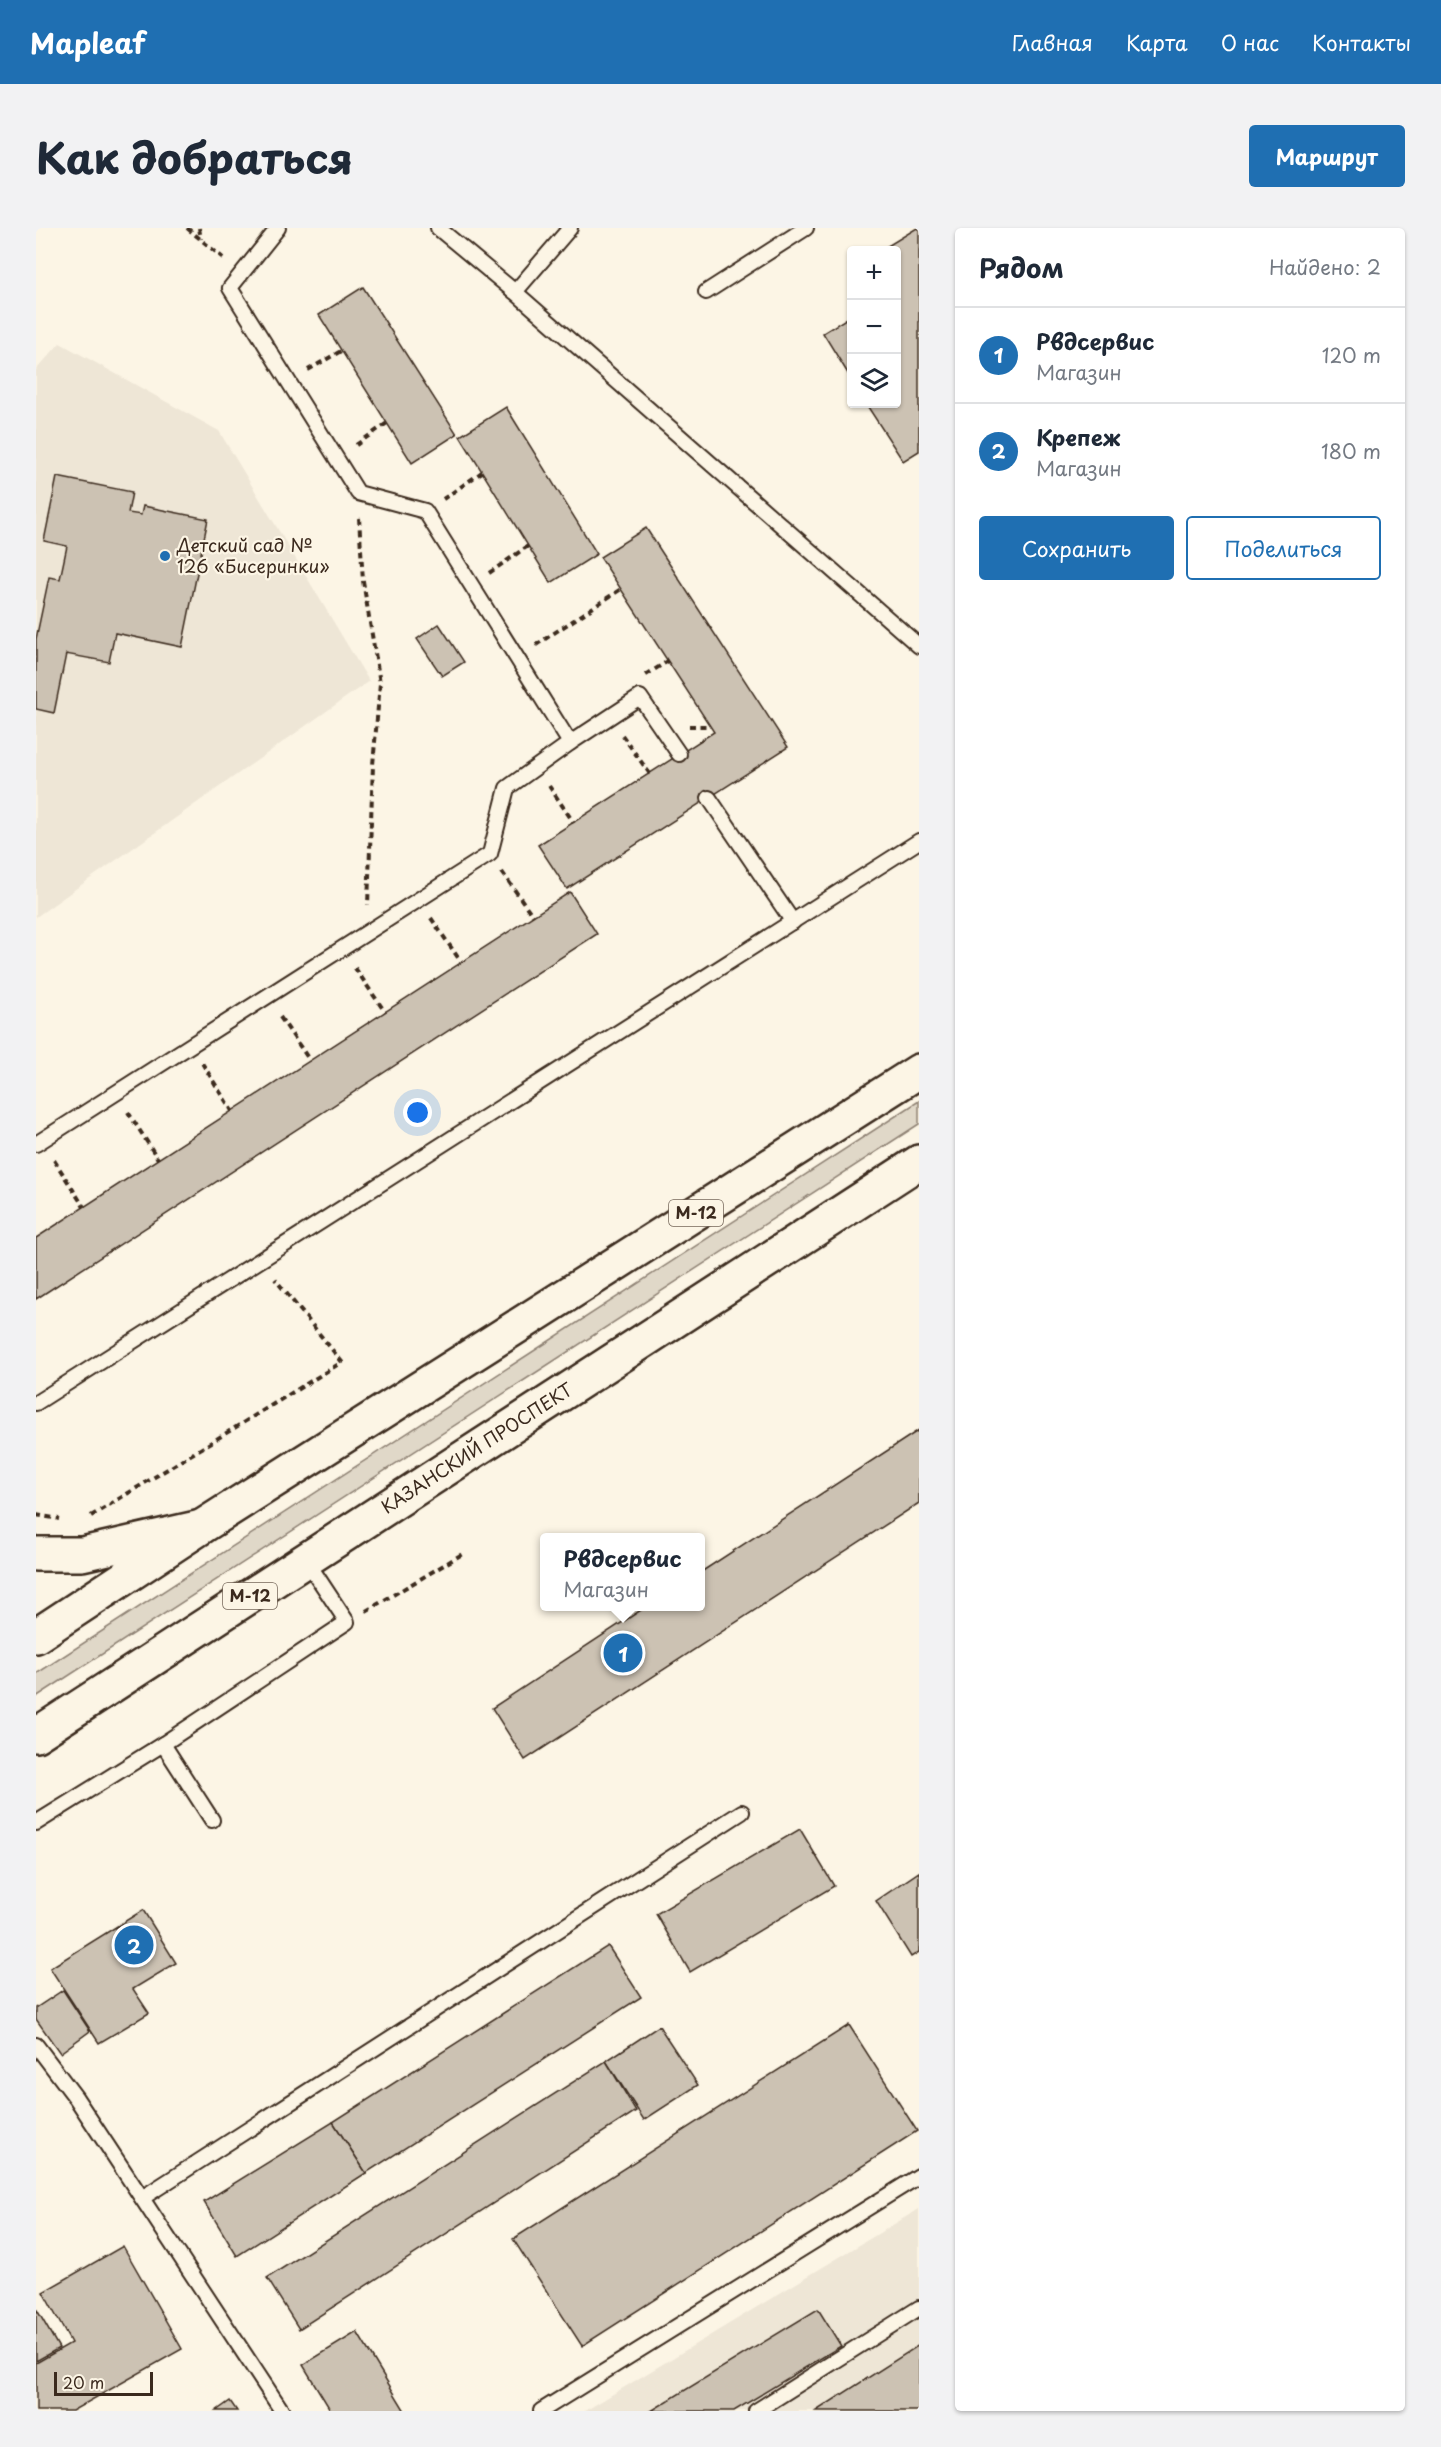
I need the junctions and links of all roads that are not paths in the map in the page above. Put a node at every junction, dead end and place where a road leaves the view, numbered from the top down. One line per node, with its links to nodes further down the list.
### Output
1 (278, 228): 10 (lane)
2 (438, 228): 6 (lane)
3 (462, 228): 6 (lane)
4 (570, 228): 7 (lane)
5 (806, 228): 8 (lane)
6 (452, 239): 7 (lane)
7 (515, 292): 9 (lane)
8 (706, 292)
9 (919, 646)
10 (570, 743): 11 (lane); 16 (lane)
11 (679, 754)
12 (709, 798): 14 (lane)
13 (919, 842): 14 (lane)
14 (793, 922): 18 (lane)
15 (919, 1071): 19 (main road, М-12)
16 (39, 1142)
17 (919, 1162): 21 (main road, КАЗАНСКИЙ ПРОСПЕКТ / М-12)
18 (36, 1403)
19 (203, 1526): 20 (main road); 22 (main road, М-12)
20 (36, 1554)
21 (306, 1560): 23 (main road, КАЗАНСКИЙ ПРОСПЕКТ / М-12); 24 (lane)
22 (36, 1636)
23 (36, 1736)
24 (163, 1744): 26 (lane); 27 (lane)
25 (742, 1812): 30 (lane)
26 (212, 1820)
27 (36, 1823)
28 (36, 2045): 30 (lane)
29 (919, 2176): 33 (lane)
30 (142, 2198): 32 (lane)
31 (919, 2308): 34 (lane)
32 (282, 2411)
33 (541, 2411)
34 (756, 2411)

